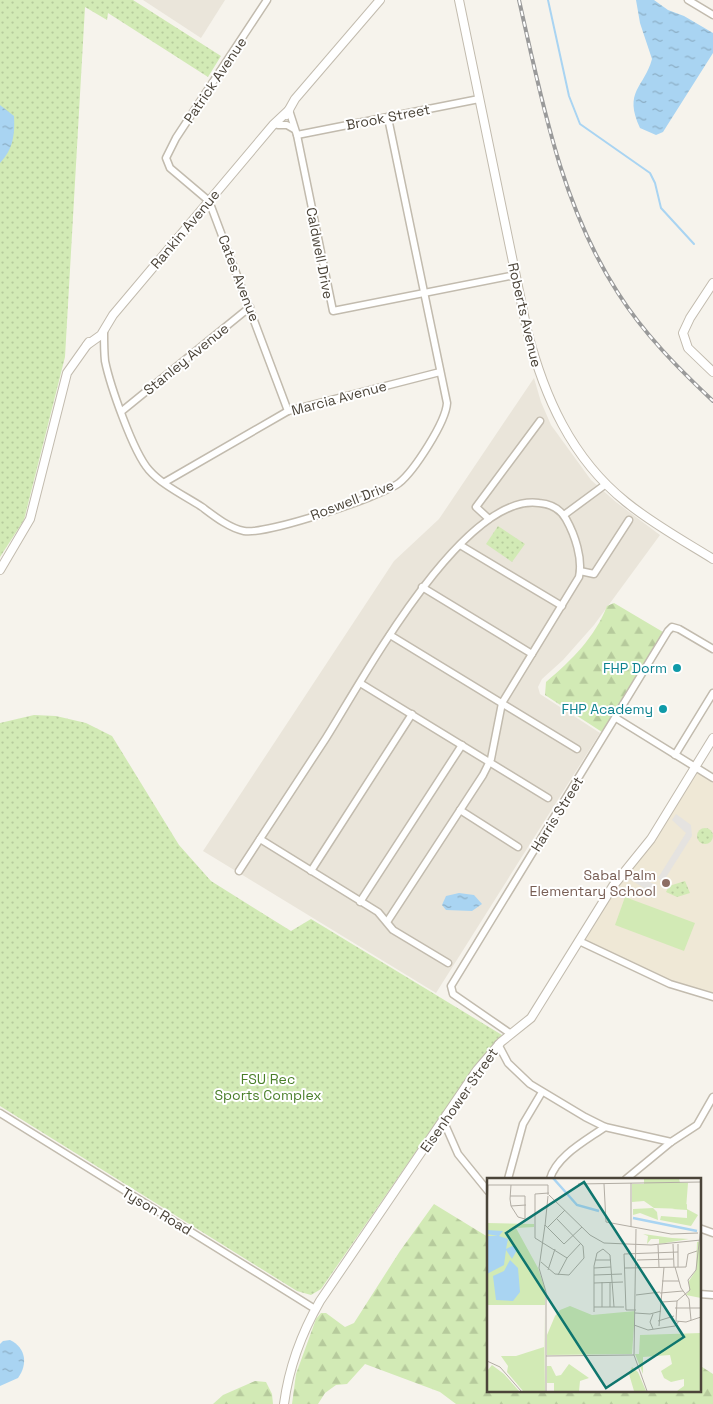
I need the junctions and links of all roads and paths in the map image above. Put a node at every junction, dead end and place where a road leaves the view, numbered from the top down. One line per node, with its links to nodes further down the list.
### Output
1 (267, 0): 12 (street, Patrick Avenue)
2 (380, 0): 7 (street, Rankin Avenue)
3 (458, 0): 6 (street, Roberts Avenue)
4 (688, 0): 5 (street)
5 (713, 16)
6 (479, 99): 8 (street, Brook Street); 14 (street, Roberts Avenue)
7 (289, 110): 9 (street, Rankin Avenue); 10 (street, Rankin Avenue); 11 (street, Caldwell Drive)
8 (388, 118): 11 (street, Brook Street); 16 (street, Roswell Drive)
9 (278, 125): 10 (street, Rankin Avenue); 11 (street)
10 (269, 130): 13 (street, Rankin Avenue)
11 (295, 132): 16 (street, Caldwell Drive)
12 (166, 161): 13 (street, Cates Avenue)
13 (209, 201): 17 (street, Cates Avenue); 18 (street, Rankin Avenue)
14 (516, 275): 16 (street, Caldwell Drive); 25 (street, Roberts Avenue)
15 (713, 283): 20 (street)
16 (423, 294): 19 (street, Roswell Drive)
17 (250, 308): 21 (street, Cates Avenue); 22 (street, Stanley Avenue)
18 (104, 331): 22 (street, Roswell Drive); 31 (street, Rankin Avenue)
19 (440, 372): 21 (street, Marcia Avenue); 24 (street, Roswell Drive)
20 (713, 372)
21 (288, 411): 24 (street, Marcia Avenue)
22 (122, 412): 24 (street, Roswell Drive)
23 (540, 421): 27 (street)
24 (165, 482)
25 (606, 484): 26 (street); 30 (street, Roberts Avenue)
26 (564, 515): 27 (street); 32 (street)
27 (489, 518): 29 (street)
28 (628, 520): 32 (street)
29 (460, 545): 33 (street); 34 (street)
30 (713, 559)
31 (0, 570)
32 (580, 571): 34 (street)
33 (422, 587): 35 (street); 37 (street)
34 (562, 606): 37 (street)
35 (390, 635): 38 (street); 40 (street)
36 (713, 649): 42 (street, Harris Street)
37 (532, 654): 40 (street)
38 (360, 683): 41 (street); 52 (street)
39 (713, 693): 46 (street)
40 (502, 703): 45 (street); 47 (street)
41 (412, 714): 44 (street); 55 (street)
42 (616, 718): 46 (street); 61 (street, Harris Street)
43 (713, 738): 48 (street, Eisenhower Street)
44 (462, 745): 47 (street); 56 (street)
45 (577, 748)
46 (675, 755): 48 (street)
47 (490, 762): 50 (street); 51 (street)
48 (696, 767): 49 (street); 58 (street, Eisenhower Street)
49 (713, 778)
50 (548, 798)
51 (460, 810): 53 (street); 57 (street)
52 (260, 839): 54 (street); 55 (street)
53 (518, 847)
54 (239, 871)
55 (311, 871): 56 (street)
56 (360, 902): 57 (street)
57 (387, 922): 59 (street)
58 (579, 941): 60 (street); 61 (street, Eisenhower Street)
59 (448, 963)
60 (713, 997)
61 (511, 1034): 62 (street, Eisenhower Street)
62 (498, 1044): 63 (street); 66 (street, Eisenhower Street)
63 (542, 1092): 67 (street); 69 (street)
64 (713, 1097): 68 (street)
65 (0, 1113): 77 (street, Tyson Road)
66 (443, 1120): 72 (street); 77 (street, Eisenhower Street)
67 (605, 1127): 68 (street); 70 (street)
68 (671, 1142): 71 (street)
69 (508, 1178)
70 (550, 1178)
71 (627, 1178)
72 (487, 1189)
73 (700, 1228): 74 (street)
74 (713, 1232)
75 (700, 1294): 76 (street)
76 (713, 1295)
77 (315, 1309): 78 (street, Eisenhower Street)
78 (284, 1404)

